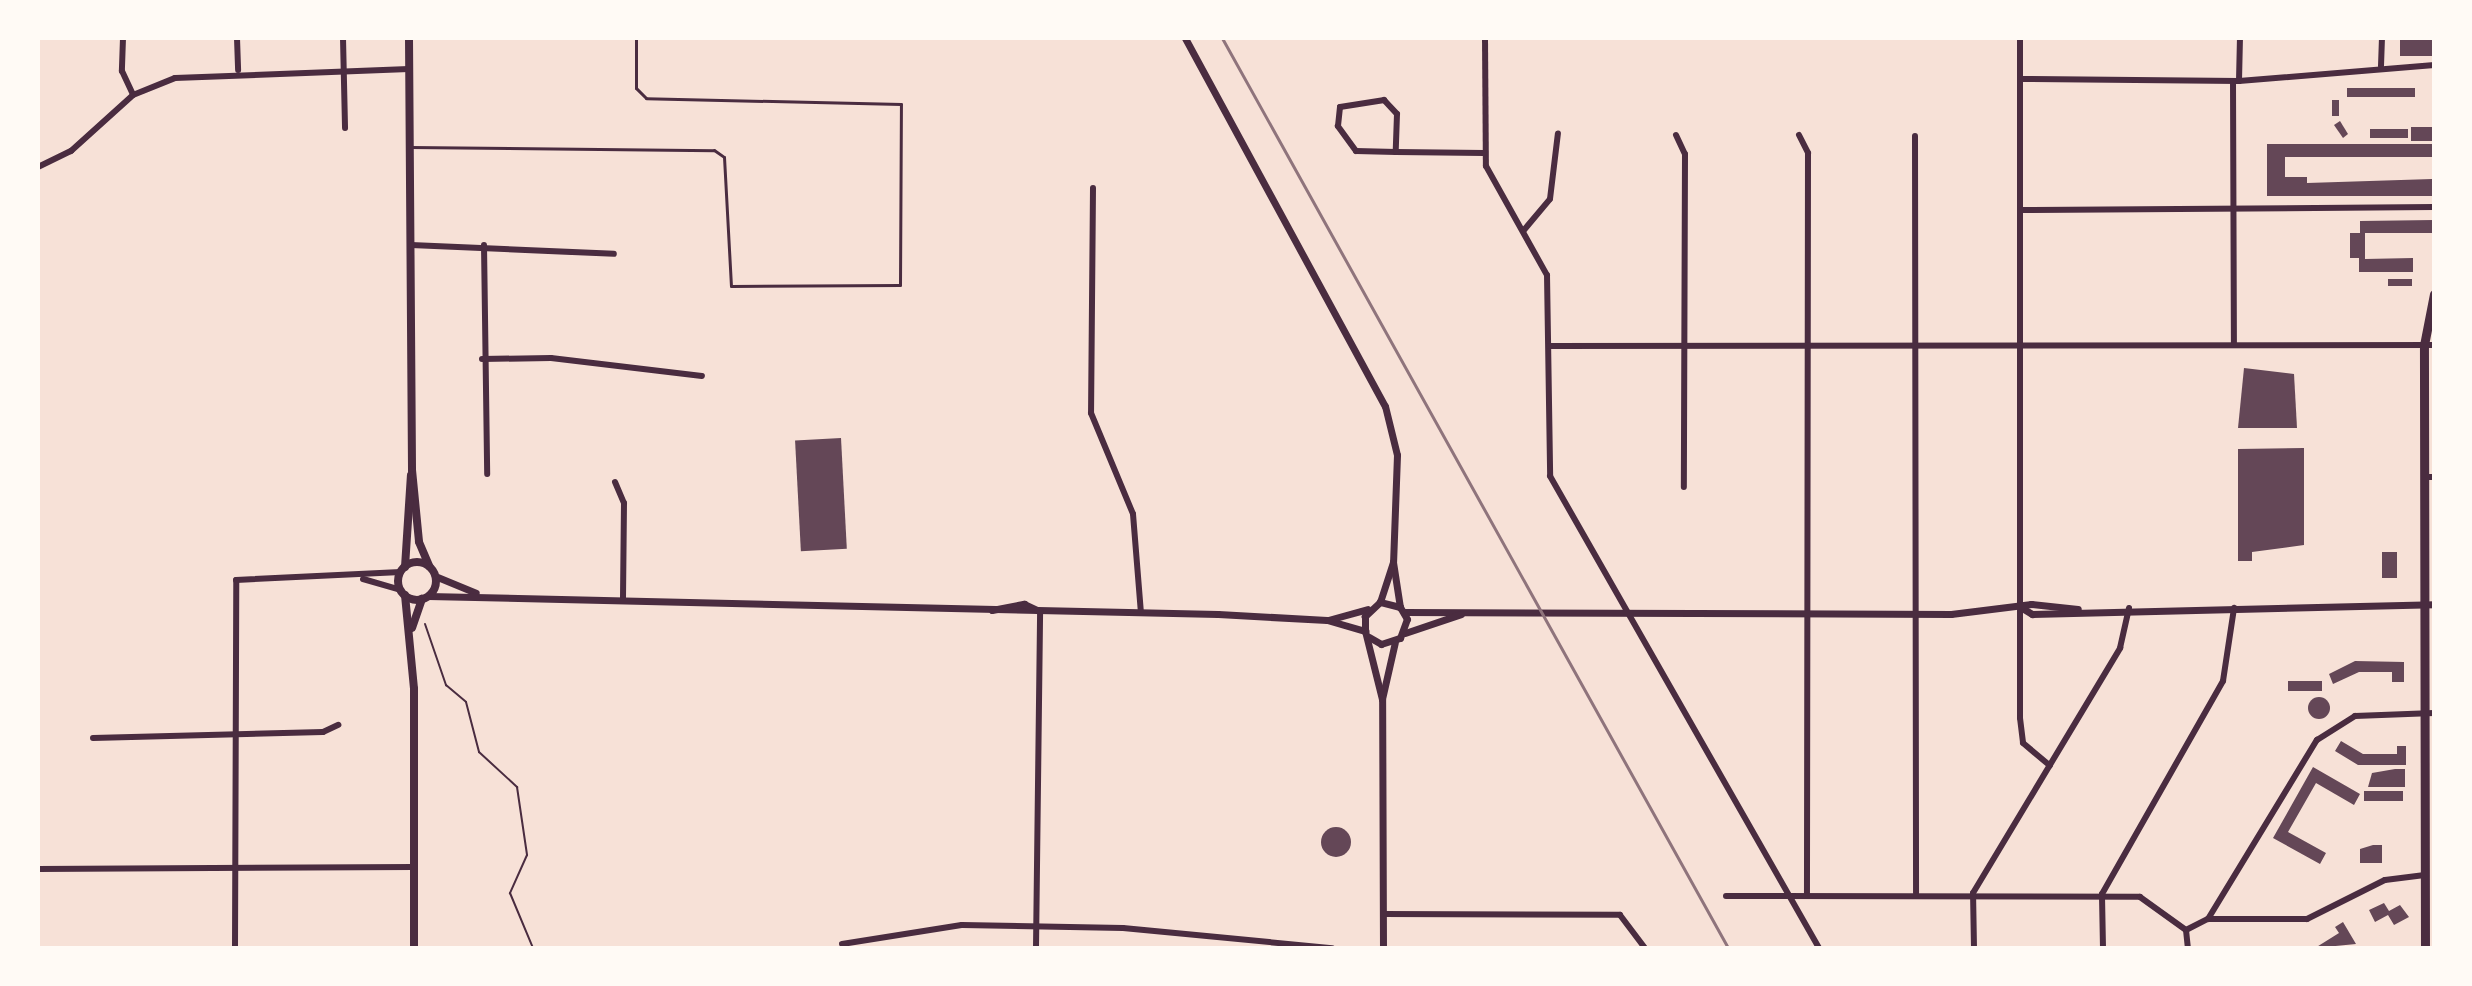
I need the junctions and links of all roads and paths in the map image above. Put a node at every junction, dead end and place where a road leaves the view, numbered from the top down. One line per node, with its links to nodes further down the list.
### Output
1 (123, 38): 18 (street)
2 (237, 38): 14 (street)
3 (343, 38): 15 (street)
4 (409, 38): 13 (main road)
5 (636, 38): 24 (lane)
6 (1185, 38): 52 (street)
7 (1485, 38): 26 (street)
8 (2020, 38): 16 (street)
9 (2240, 38): 17 (street)
10 (2382, 38): 12 (street)
11 (2434, 65): 12 (street)
12 (2381, 66): 17 (street)
13 (409, 69): 15 (street); 24 (main road)
14 (238, 70): 15 (street); 18 (street)
15 (343, 70): 19 (street)
16 (2022, 79): 17 (street); 32 (street)
17 (2236, 81): 30 (street)
18 (133, 95): 28 (street)
19 (345, 128)
20 (1558, 133): 33 (street)
21 (1676, 135): 42 (street)
22 (1799, 135): 43 (street)
23 (1915, 136): 44 (street)
24 (410, 147): 34 (main road)
25 (1396, 152): 25 (street); 26 (street)
26 (1484, 153): 33 (street)
27 (38, 157): 28 (street)
28 (40, 166)
29 (1093, 188): 70 (street)
30 (2234, 207): 31 (street); 32 (street); 39 (street)
31 (2434, 207)
32 (2022, 210): 38 (street)
33 (1524, 230): 41 (street)
34 (411, 245): 35 (street); 47 (main road)
35 (484, 245): 36 (street); 45 (street)
36 (614, 254)
37 (2434, 294): 40 (main road)
38 (2022, 344): 39 (street); 44 (street); 63 (street)
39 (2234, 345): 40 (street)
40 (2429, 345): 49 (main road)
41 (1549, 346): 42 (street); 69 (street)
42 (1686, 346): 43 (street); 51 (street)
43 (1809, 346): 44 (street); 71 (street)
44 (1915, 346): 73 (street)
45 (482, 359): 46 (street); 48 (street)
46 (702, 376)
47 (412, 470): 53 (main road); 54 (main road)
48 (487, 474)
49 (2429, 477): 62 (main road)
50 (615, 482): 60 (street)
51 (1684, 487)
52 (1393, 562): 61 (street); 67 (street)
53 (429, 566): 54 (main road); 55 (main road)
54 (403, 569): 56 (street); 57 (main road)
55 (435, 576): 58 (street); 59 (main road)
56 (360, 579): 57 (street); 83 (street)
57 (403, 593): 59 (main road); 76 (main road)
58 (482, 595): 59 (street); 60 (street)
59 (425, 598): 76 (main road)
60 (623, 598): 68 (street)
61 (1380, 602): 66 (street); 67 (street)
62 (2429, 604): 65 (street); 81 (main road)
63 (2022, 608): 64 (street); 73 (street); 85 (street)
64 (2129, 608): 65 (street); 85 (street)
65 (2234, 608): 95 (street)
66 (1368, 609): 74 (street); 78 (street)
67 (1402, 610): 72 (street); 77 (street)
68 (1040, 611): 70 (street); 99 (street)
69 (1624, 611): 71 (street); 72 (street); 91 (street)
70 (1141, 613): 74 (street)
71 (1810, 613): 73 (street); 92 (street)
72 (1463, 614): 77 (street)
73 (1916, 614): 93 (street)
74 (1327, 620): 78 (street)
75 (425, 624): 105 (path)
76 (411, 629): 87 (main road)
77 (1405, 633): 79 (street)
78 (1367, 634): 79 (street); 80 (street)
79 (1395, 642): 80 (street)
80 (1382, 699): 97 (street)
81 (2429, 713): 86 (main road); 98 (street)
82 (338, 725): 83 (street)
83 (236, 734): 84 (street); 89 (street)
84 (93, 738)
85 (2050, 766): 94 (street)
86 (2429, 822): 90 (main road)
87 (414, 867): 89 (street); 104 (main road)
88 (38, 869): 89 (street)
89 (236, 869): 103 (street)
90 (2425, 875): 98 (street); 100 (main road)
91 (1783, 893): 92 (street); 96 (street); 110 (street)
92 (1807, 893): 93 (street)
93 (1916, 893): 94 (street)
94 (1973, 893): 95 (street); 111 (street)
95 (2102, 894): 101 (street); 112 (street)
96 (1726, 896)
97 (1383, 914): 108 (street); 109 (street)
98 (2208, 919): 101 (street)
99 (1035, 925): 102 (street); 106 (street); 107 (street)
100 (2430, 927): 114 (main road)
101 (2186, 930): 113 (street)
102 (842, 944)
103 (235, 948)
104 (414, 948)
105 (533, 948)
106 (1036, 948)
107 (1332, 948)
108 (1383, 948)
109 (1645, 948)
110 (1819, 948)
111 (1974, 948)
112 (2103, 948)
113 (2188, 948)
114 (2425, 948)

